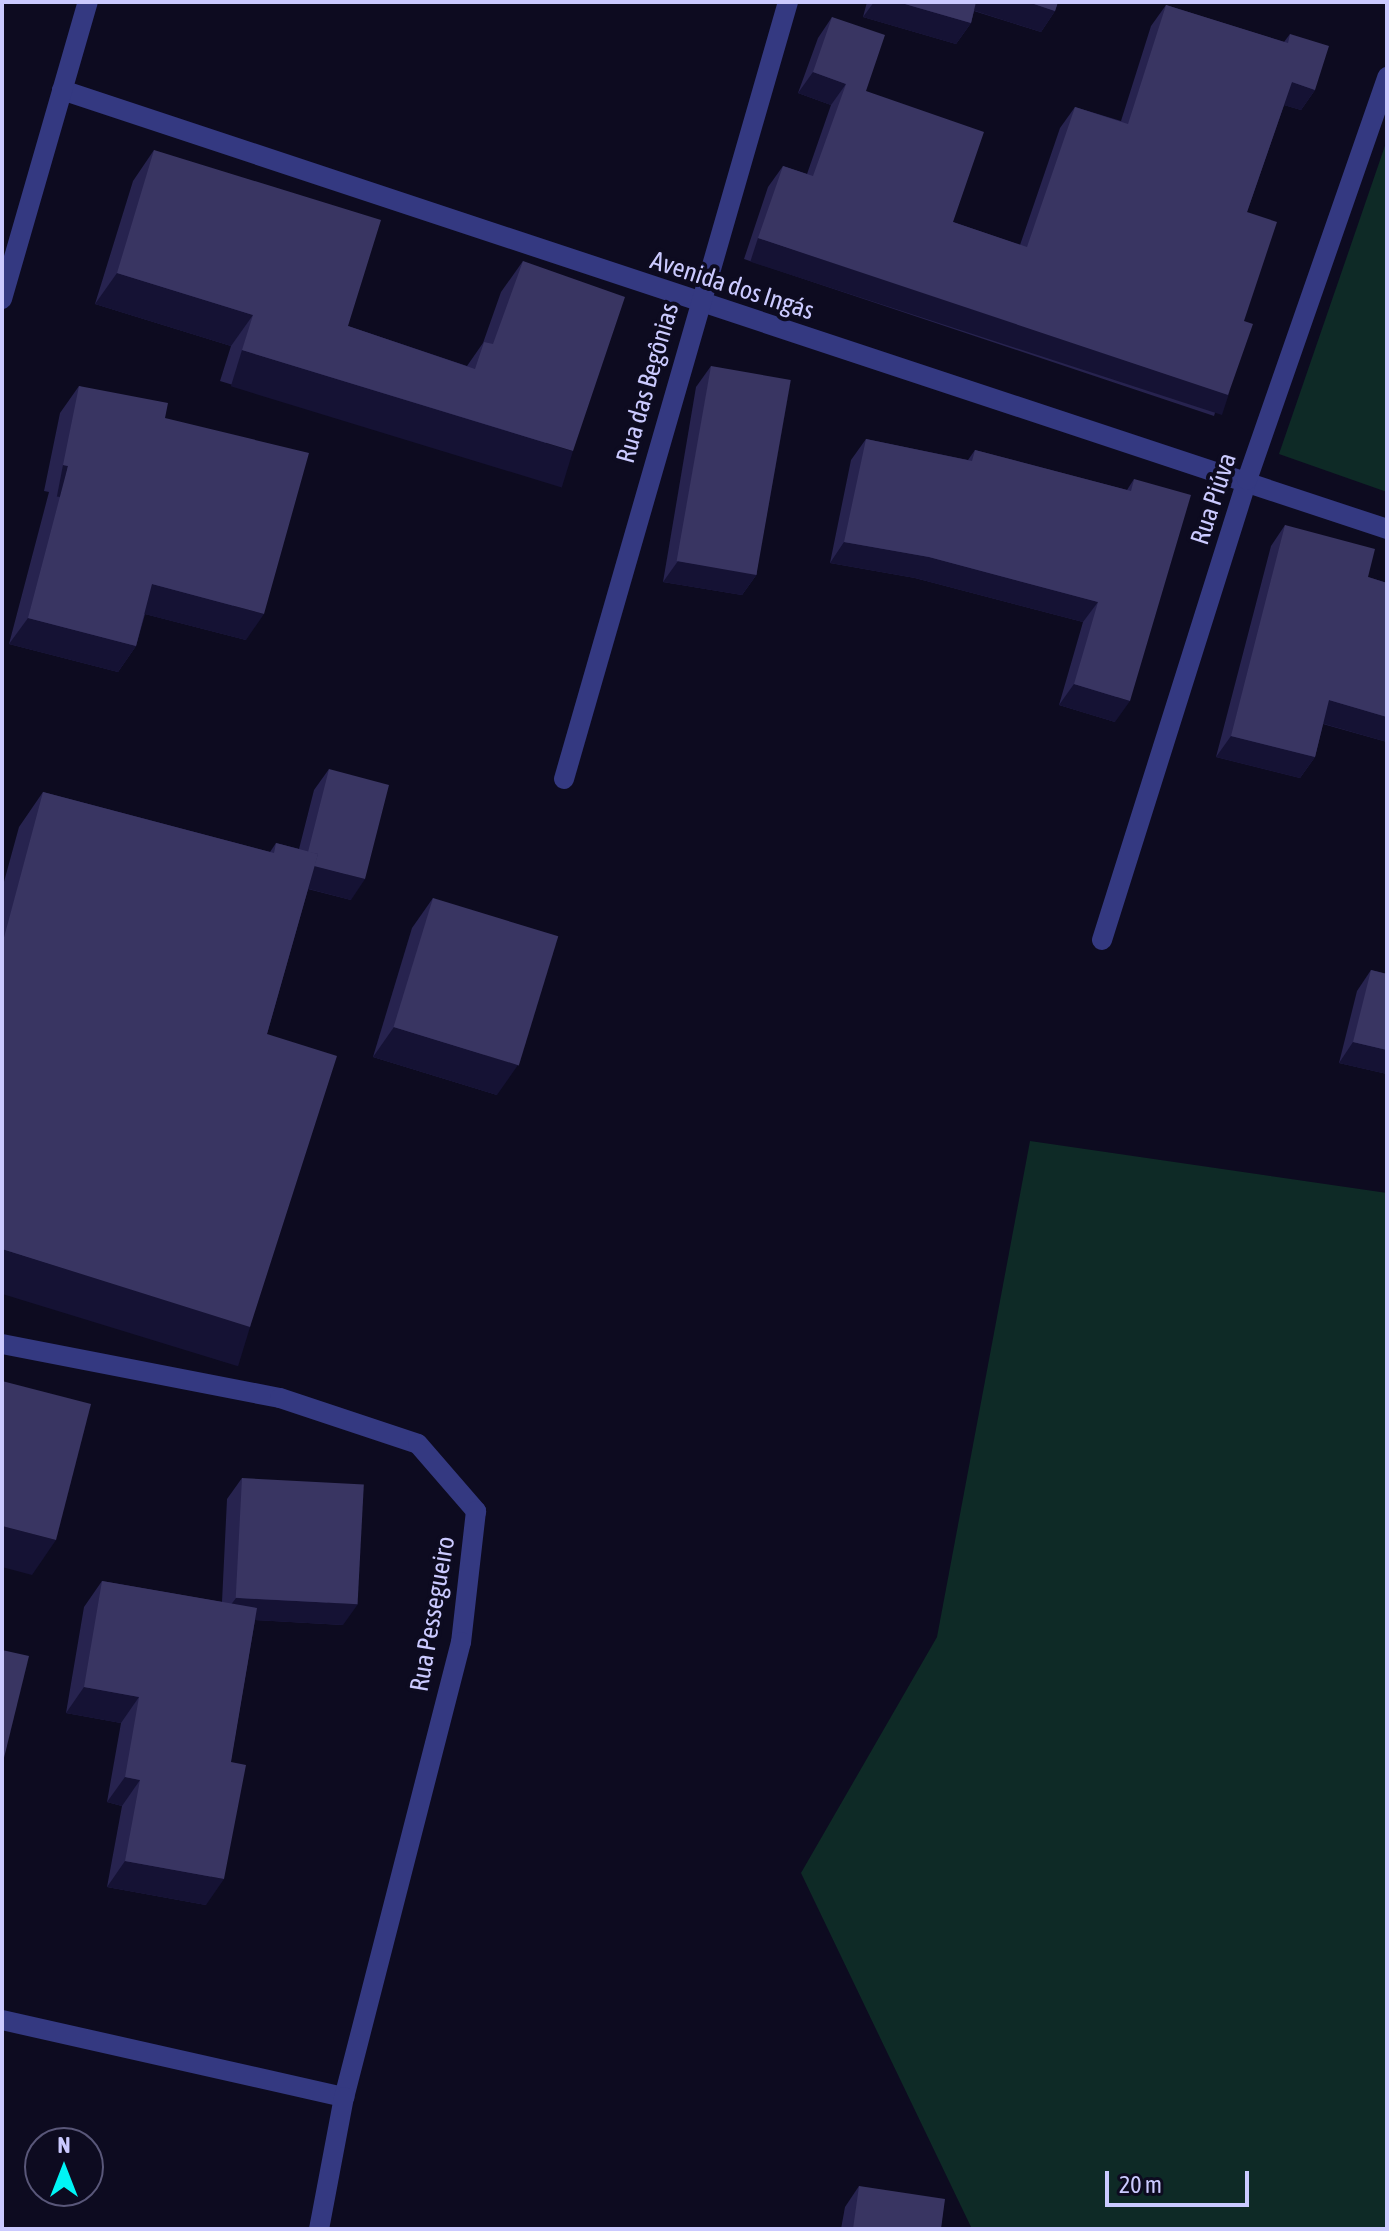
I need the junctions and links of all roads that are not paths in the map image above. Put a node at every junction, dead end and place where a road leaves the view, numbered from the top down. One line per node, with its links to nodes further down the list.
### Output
1 (88, 2): 4 (street)
2 (788, 2): 7 (street, Rua das Begônias)
3 (1387, 77): 8 (street, Rua Piúva)
4 (62, 90): 5 (street); 7 (street, Avenida dos Ingás)
5 (9, 247): 6 (street)
6 (2, 299)
7 (698, 303): 8 (street, Avenida dos Ingás); 10 (street, Rua das Begônias)
8 (1247, 480): 9 (street, Avenida dos Ingás); 11 (street, Rua Piúva)
9 (1387, 529)
10 (564, 779)
11 (1102, 940)
12 (2, 1344): 14 (street, Rua Pessegueiro)
13 (2, 2020): 14 (street)
14 (344, 2097): 15 (street, Rua Pessegueiro)
15 (319, 2229)

